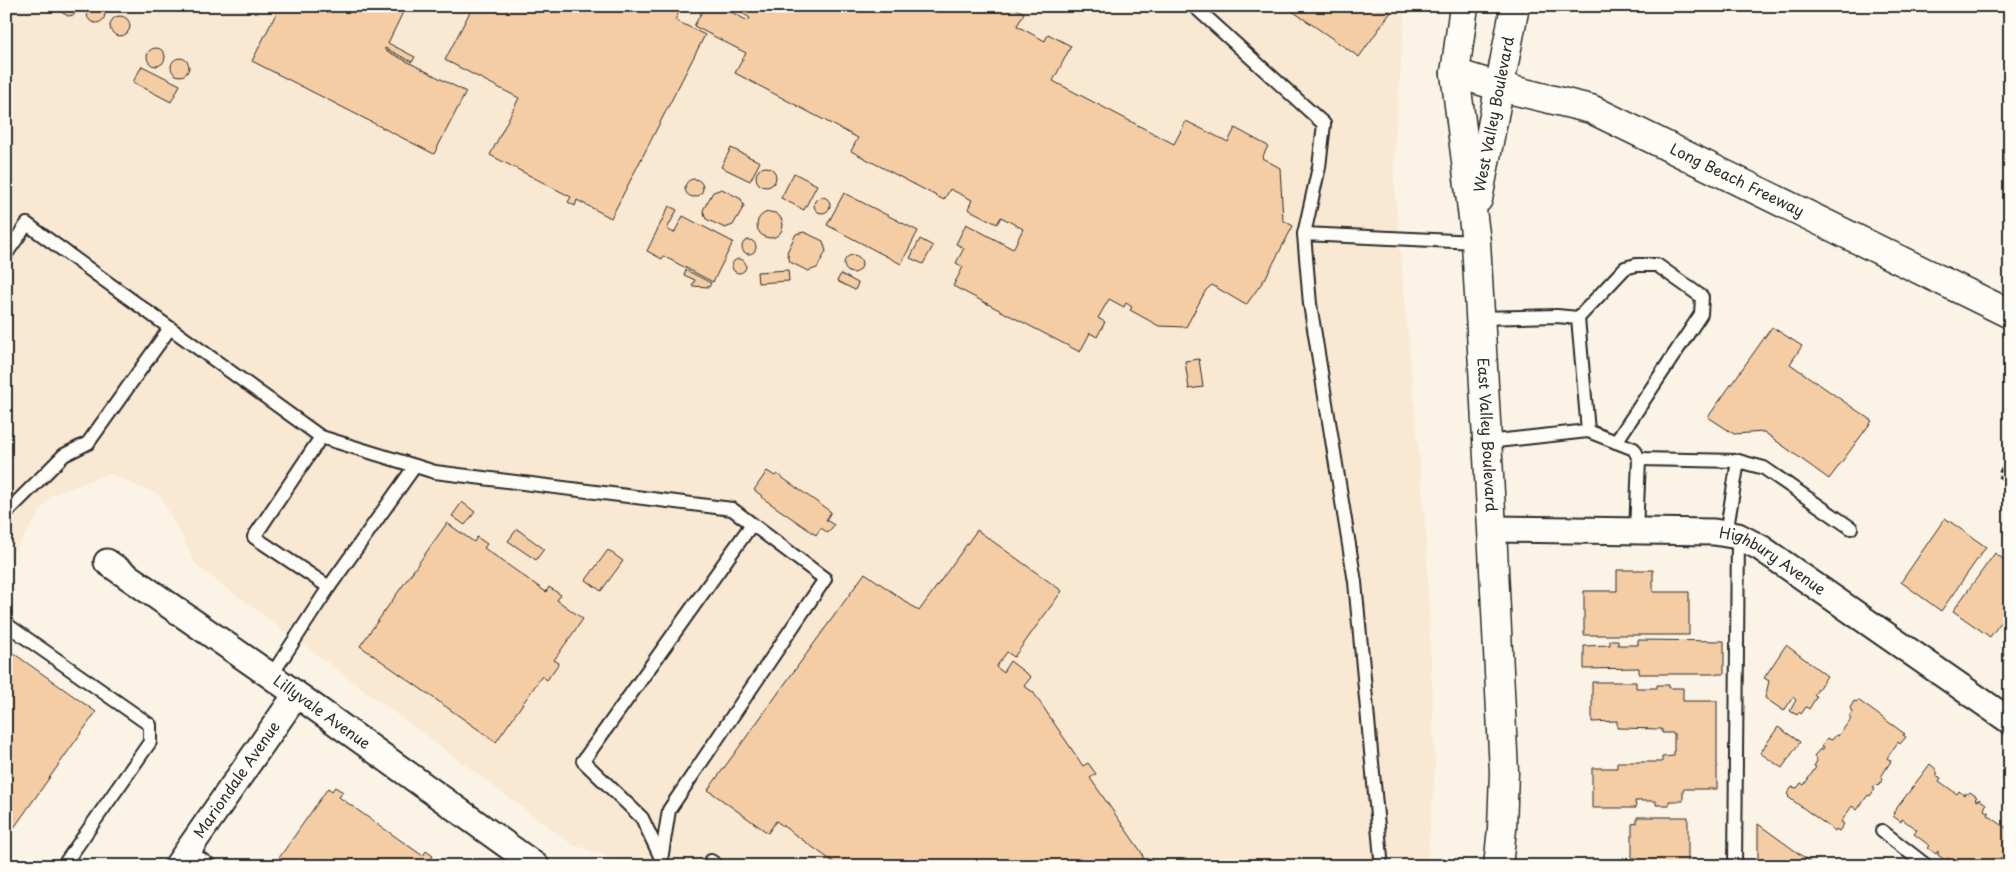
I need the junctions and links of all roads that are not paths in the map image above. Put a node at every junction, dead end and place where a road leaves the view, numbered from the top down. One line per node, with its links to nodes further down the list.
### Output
1 (1194, 6): 7 (lane)
2 (1464, 6): 4 (main road, East Valley Boulevard)
3 (1515, 6): 5 (main road, West Valley Boulevard)
4 (1454, 73): 5 (main road, Long Beach Freeway); 6 (main road, East Valley Boulevard)
5 (1500, 87): 6 (main road, West Valley Boulevard); 9 (main road, Long Beach Freeway)
6 (1475, 232): 7 (lane); 10 (main road, East Valley Boulevard)
7 (1304, 234): 34 (lane)
8 (6, 254): 12 (lane)
9 (2010, 314)
10 (1480, 318): 11 (lane); 15 (main road, East Valley Boulevard)
11 (1578, 318): 13 (lane); 16 (lane)
12 (170, 328): 14 (lane); 20 (lane)
13 (1588, 431): 15 (lane); 16 (lane)
14 (321, 438): 19 (lane); 27 (lane)
15 (1487, 442): 23 (main road, East Valley Boulevard)
16 (1616, 442): 17 (lane)
17 (1639, 459): 18 (lane); 24 (lane)
18 (1738, 460): 22 (lane); 25 (lane)
19 (415, 466): 21 (lane); 27 (lane)
20 (6, 508)
21 (752, 524): 35 (lane); 35 (lane)
22 (1851, 528)
23 (1492, 529): 24 (street, Highbury Avenue); 41 (main road, East Valley Boulevard)
24 (1636, 532): 25 (street, Highbury Avenue)
25 (1732, 535): 31 (street, Highbury Avenue); 42 (lane)
26 (107, 562): 29 (street, Lillyvale Avenue)
27 (329, 587): 29 (lane)
28 (6, 624): 36 (lane)
29 (271, 676): 30 (street, Lillyvale Avenue)
30 (296, 695): 33 (street, Mariondale Avenue); 38 (street, Lillyvale Avenue)
31 (2010, 721)
32 (1882, 831): 43 (lane)
33 (183, 858): 37 (lane)
34 (1381, 858)
35 (660, 862)
36 (63, 866)
37 (211, 866)
38 (536, 866)
39 (708, 866): 40 (lane)
40 (718, 866)
41 (1498, 866)
42 (1735, 866)
43 (1927, 866)

